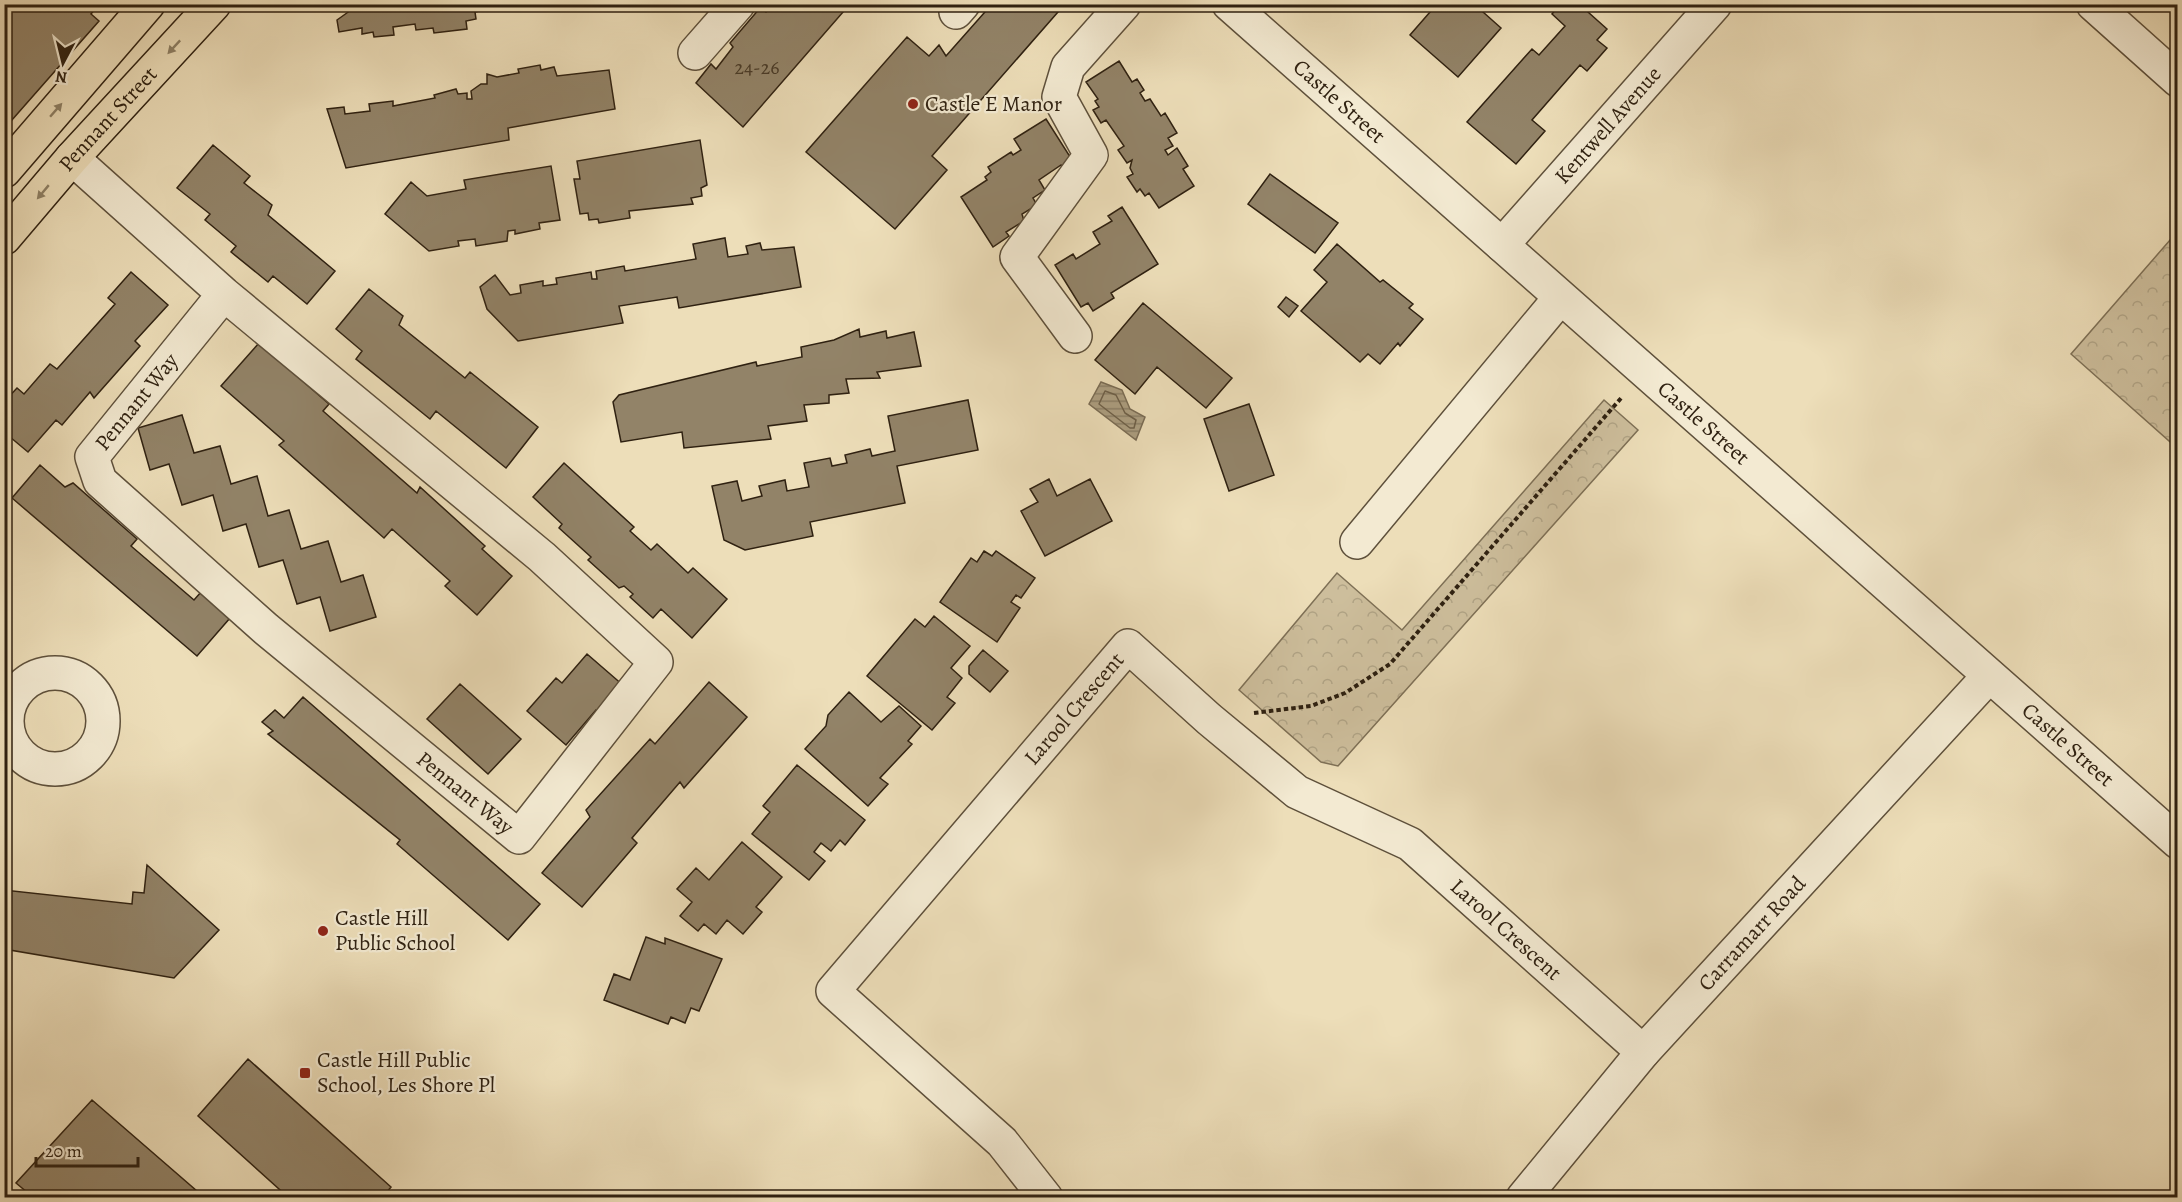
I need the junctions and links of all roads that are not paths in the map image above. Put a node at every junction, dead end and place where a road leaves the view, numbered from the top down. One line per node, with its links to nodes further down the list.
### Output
1 (148, 4): 11 (main road, Pennant Street, one-way to 1)
2 (214, 4): 10 (main road, Pennant Street, one-way to 10)
3 (738, 4): 8 (street)
4 (1124, 4): 16 (street)
5 (1229, 4): 13 (street, Castle Street)
6 (1714, 4): 13 (street, Kentwell Avenue)
7 (2093, 4): 9 (street)
8 (694, 53)
9 (2178, 80)
10 (72, 158): 12 (main road, Pennant Street, one-way to 12); 14 (street, Pennant Way)
11 (4, 171)
12 (4, 238)
13 (1502, 245): 15 (street, Castle Street)
14 (224, 294): 14 (street, Pennant Way)
15 (1560, 298): 17 (street); 18 (street, Castle Street)
16 (1075, 336)
17 (1357, 542)
18 (1989, 676): 19 (street, Castle Street); 20 (street, Carramarr Road)
19 (2178, 842)
20 (1643, 1052): 21 (street, Larool Crescent); 22 (street, Carramarr Road)
21 (1046, 1197)
22 (1523, 1197)

